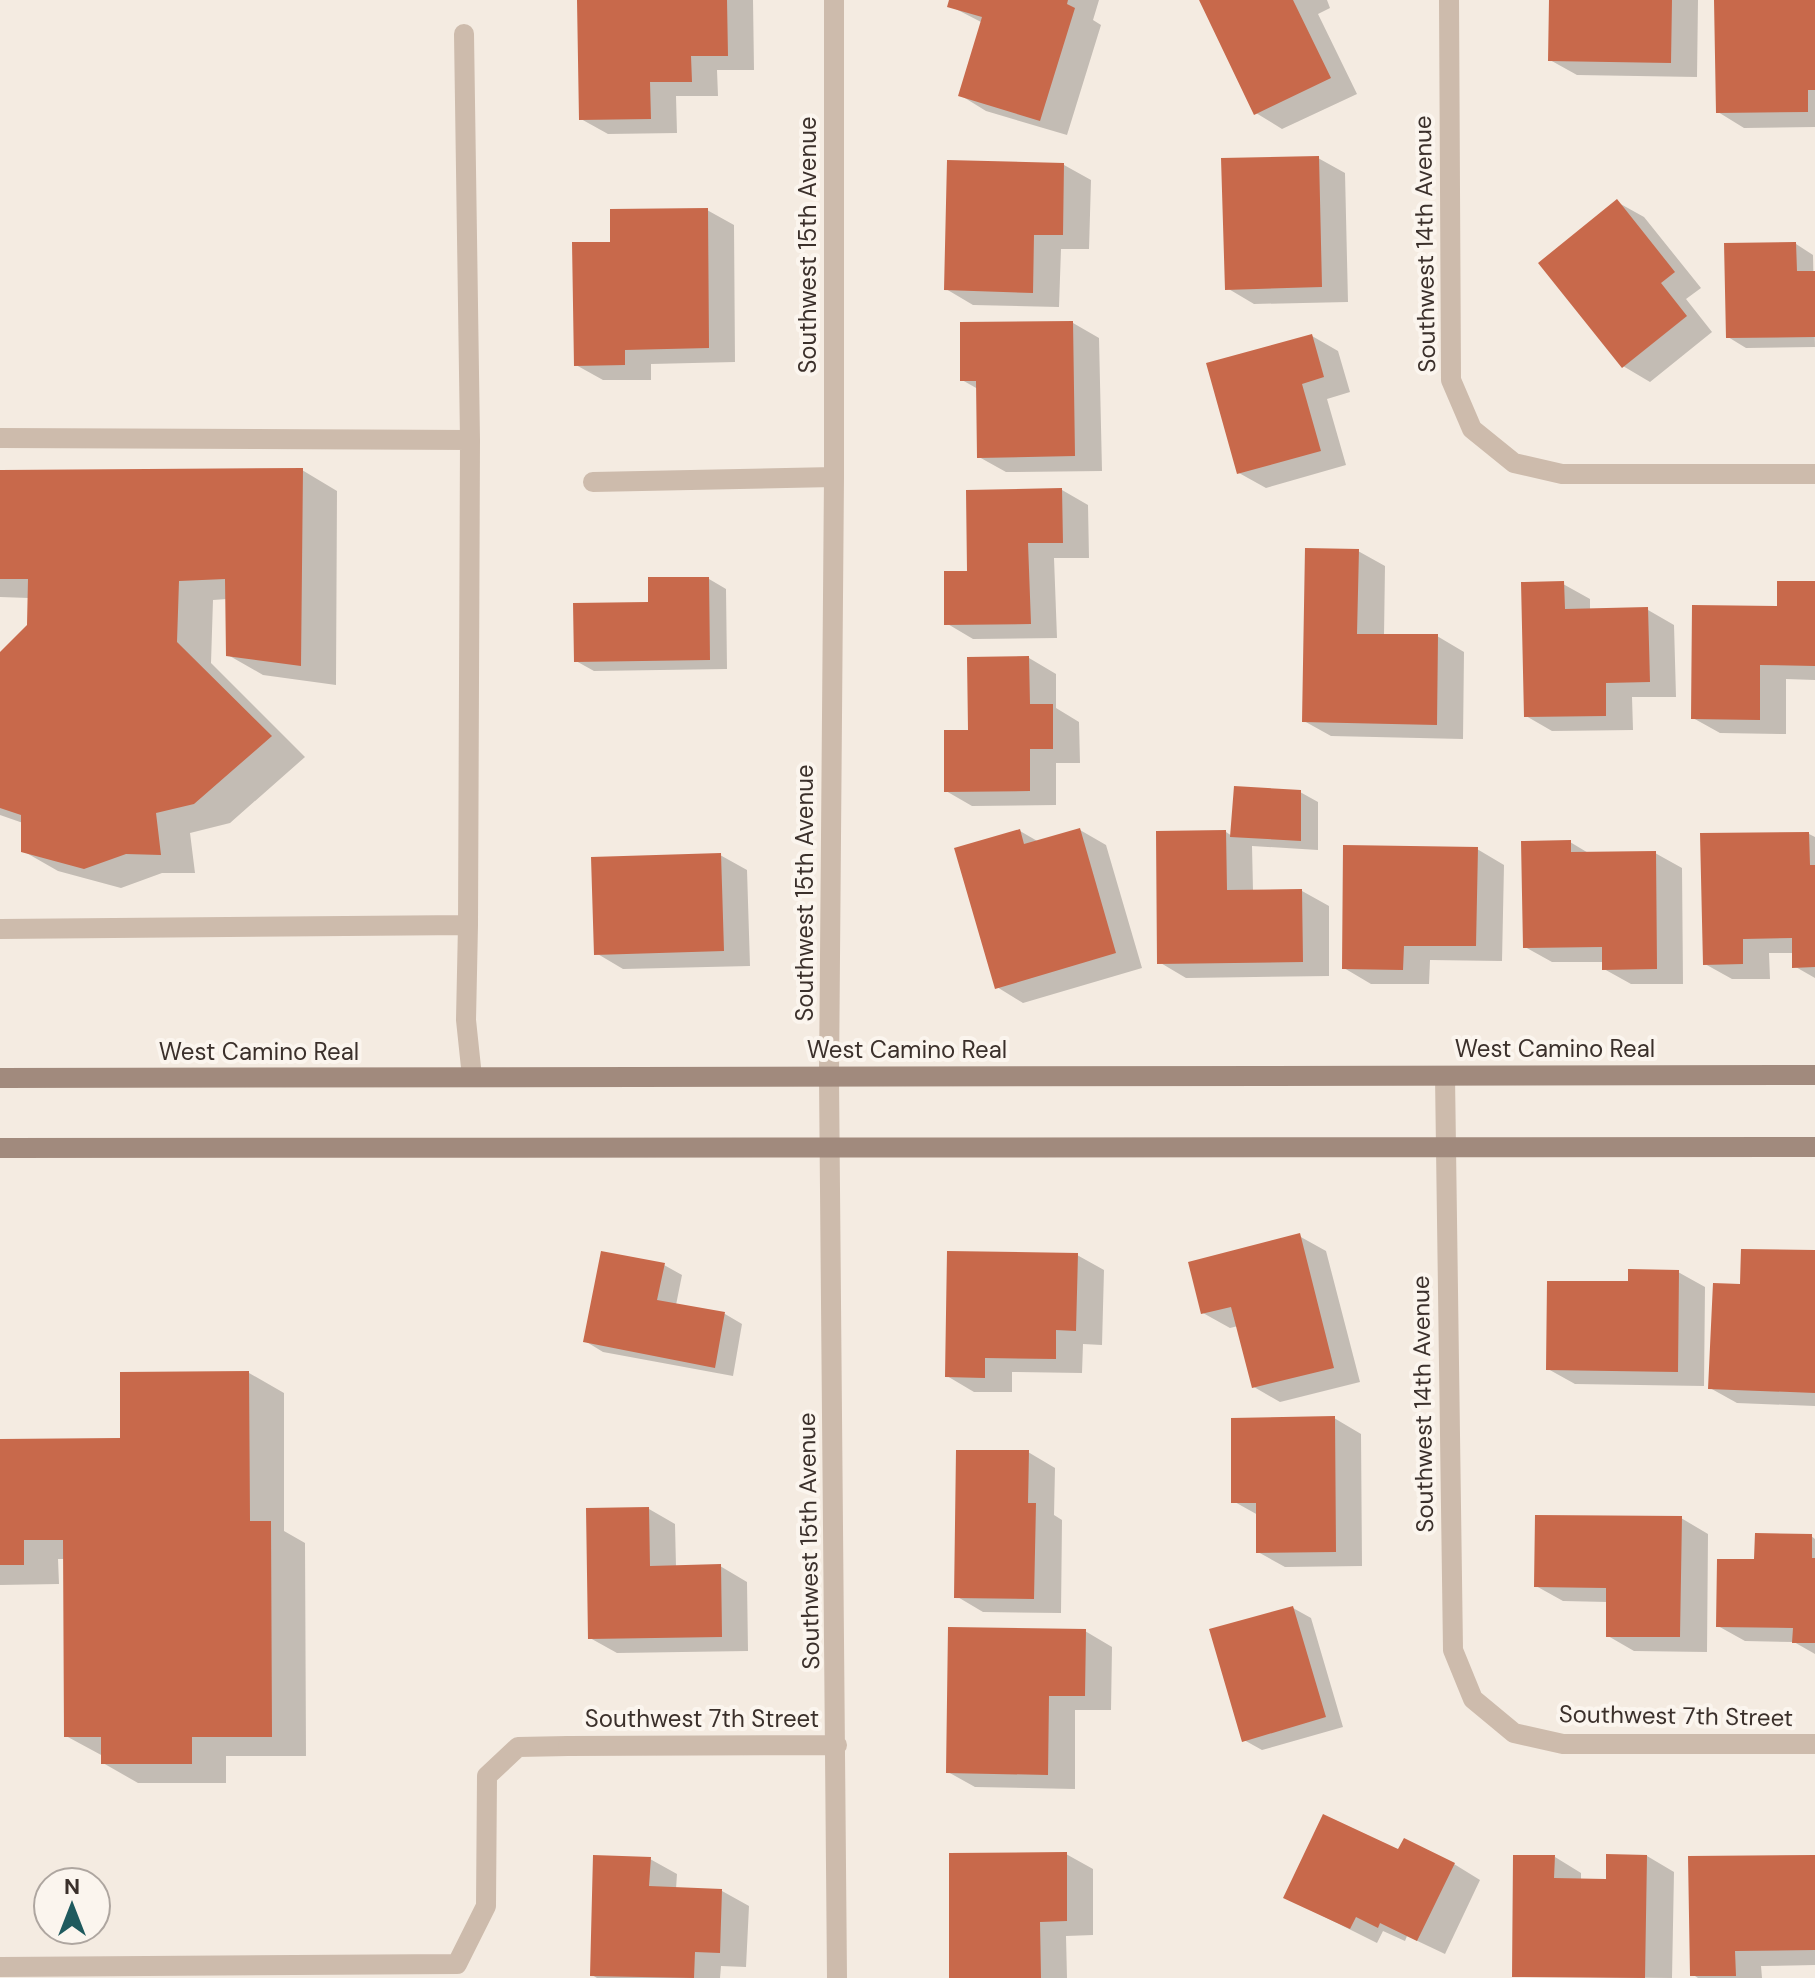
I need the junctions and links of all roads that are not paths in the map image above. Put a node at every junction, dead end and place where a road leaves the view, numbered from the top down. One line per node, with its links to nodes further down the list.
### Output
1 (834, 0): 7 (street, Southwest 15th Avenue)
2 (1449, 0): 6 (street, Southwest 14th Avenue)
3 (464, 34): 5 (street)
4 (0, 438): 5 (street)
5 (470, 440): 9 (street)
6 (1815, 474)
7 (834, 477): 8 (street); 14 (street, Southwest 15th Avenue)
8 (593, 482)
9 (468, 925): 10 (street); 13 (street)
10 (0, 929)
11 (1815, 1075): 12 (street, West Camino Real)
12 (1445, 1076): 14 (street, West Camino Real); 18 (street, Southwest 14th Avenue)
13 (472, 1077): 14 (street, West Camino Real); 15 (street, West Camino Real)
14 (829, 1077): 19 (street, Southwest 15th Avenue)
15 (0, 1078)
16 (1815, 1147): 18 (street)
17 (0, 1148): 19 (street)
18 (1446, 1148): 19 (street); 20 (street, Southwest 14th Avenue)
19 (830, 1149): 22 (street, Southwest 15th Avenue)
20 (1494, 1716): 21 (street, Southwest 7th Street)
21 (1815, 1744)
22 (837, 1745): 23 (street, Southwest 7th Street); 24 (street, Southwest 15th Avenue)
23 (0, 1967)
24 (837, 1978)

